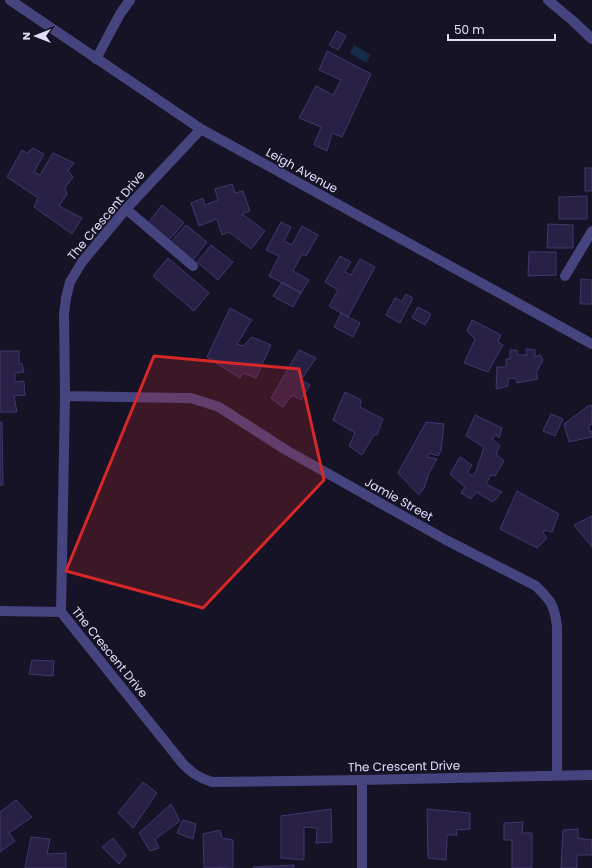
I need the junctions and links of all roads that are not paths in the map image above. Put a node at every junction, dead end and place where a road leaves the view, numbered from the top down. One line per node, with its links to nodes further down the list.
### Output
1 (10, 0): 5 (street, Leigh Avenue)
2 (130, 0): 5 (street)
3 (548, 0): 4 (street)
4 (592, 39)
5 (96, 59): 6 (street, Leigh Avenue)
6 (201, 129): 7 (street, The Crescent Drive); 11 (street, Leigh Avenue)
7 (126, 209): 9 (street); 12 (street, The Crescent Drive)
8 (592, 231): 10 (street)
9 (193, 266)
10 (565, 276)
11 (592, 344)
12 (65, 396): 14 (street, The Crescent Drive); 16 (street, Jamie Street)
13 (0, 611): 14 (street)
14 (61, 612): 17 (street, The Crescent Drive)
15 (592, 775): 16 (street, The Crescent Drive)
16 (557, 776): 17 (street, The Crescent Drive)
17 (362, 780): 18 (street)
18 (362, 868)

